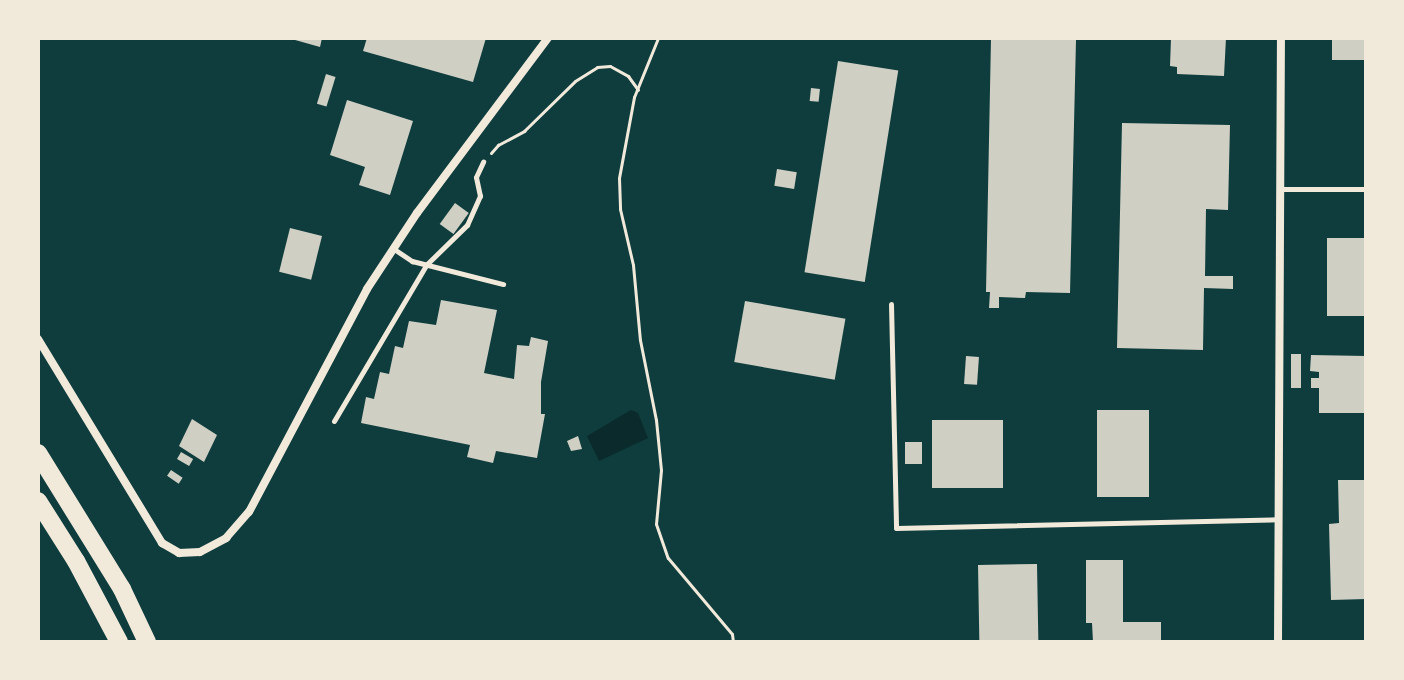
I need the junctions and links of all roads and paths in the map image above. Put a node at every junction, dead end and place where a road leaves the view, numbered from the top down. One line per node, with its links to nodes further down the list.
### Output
1 (548, 38): 8 (street)
2 (658, 38): 4 (path)
3 (1281, 38): 6 (street)
4 (638, 90): 5 (path); 19 (path)
5 (483, 162): 9 (lane)
6 (1280, 189): 7 (lane); 16 (street)
7 (1366, 189)
8 (394, 249): 9 (lane); 12 (street)
9 (427, 264): 10 (lane); 13 (lane)
10 (503, 284)
11 (891, 304): 16 (lane)
12 (38, 339)
13 (334, 421)
14 (38, 453): 18 (highway)
15 (38, 501): 17 (highway)
16 (1279, 519): 20 (street)
17 (119, 642)
18 (147, 642)
19 (733, 642)
20 (1278, 642)

